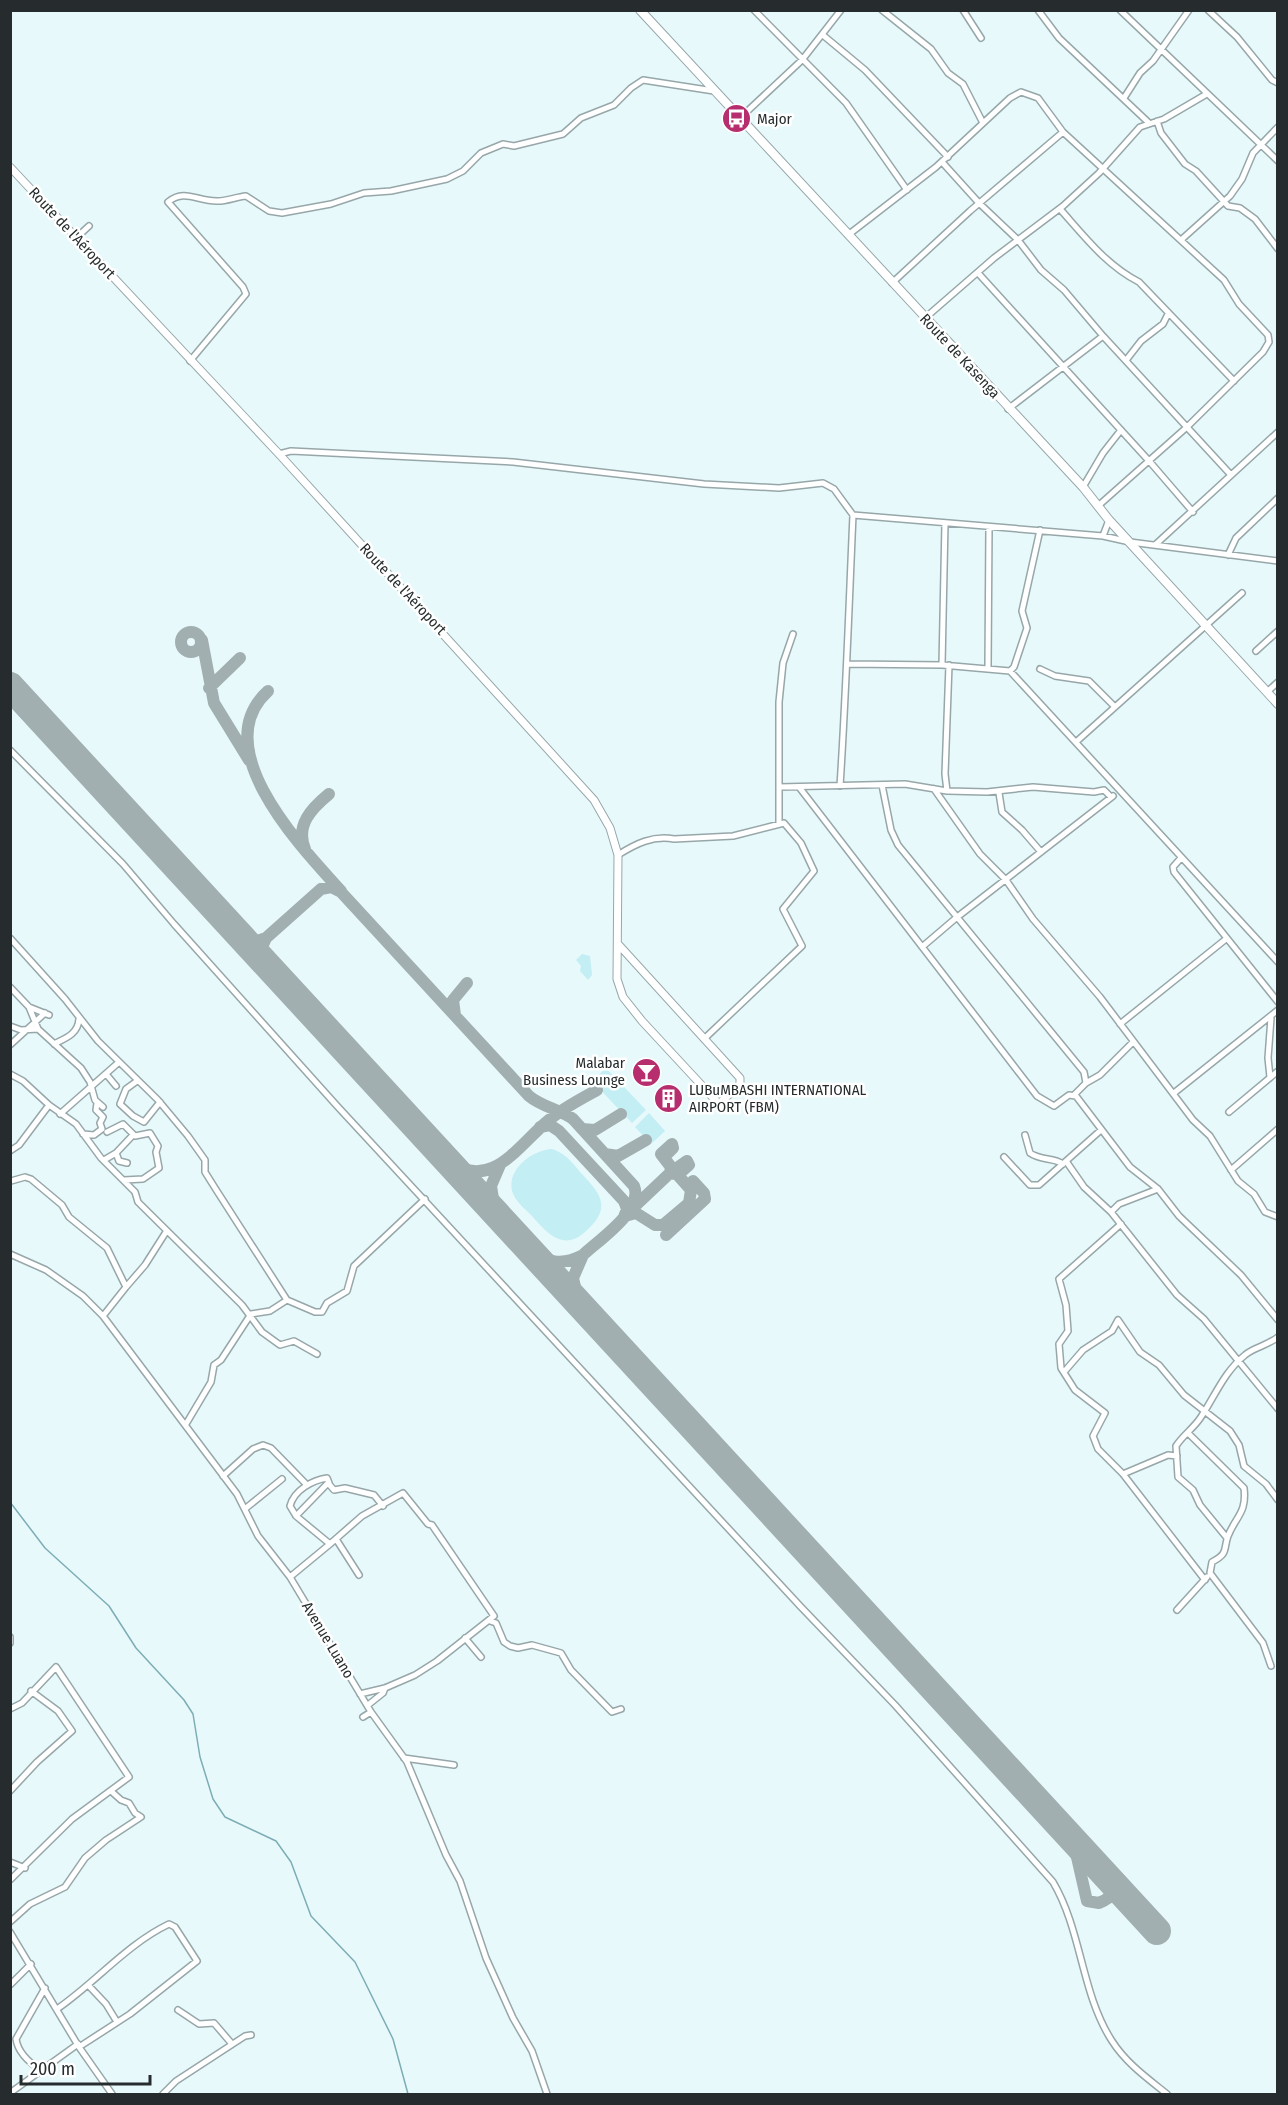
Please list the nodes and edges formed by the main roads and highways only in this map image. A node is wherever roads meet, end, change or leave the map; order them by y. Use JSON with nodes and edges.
{"nodes":[{"id":1,"x":640,"y":10,"type":"edge"},
{"id":2,"x":10,"y":167,"type":"edge"},
{"id":3,"x":1278,"y":704,"type":"edge"},
{"id":4,"x":618,"y":944,"type":"junction"}],
"edges":[{"from":1,"to":3,"type":"highway","name":"Route de Kasenga"},
{"from":2,"to":4,"type":"main road","name":"Route de l'Aéroport"},
{"from":4,"to":4,"type":"main road","name":"Route de l'Aéroport"}]}
